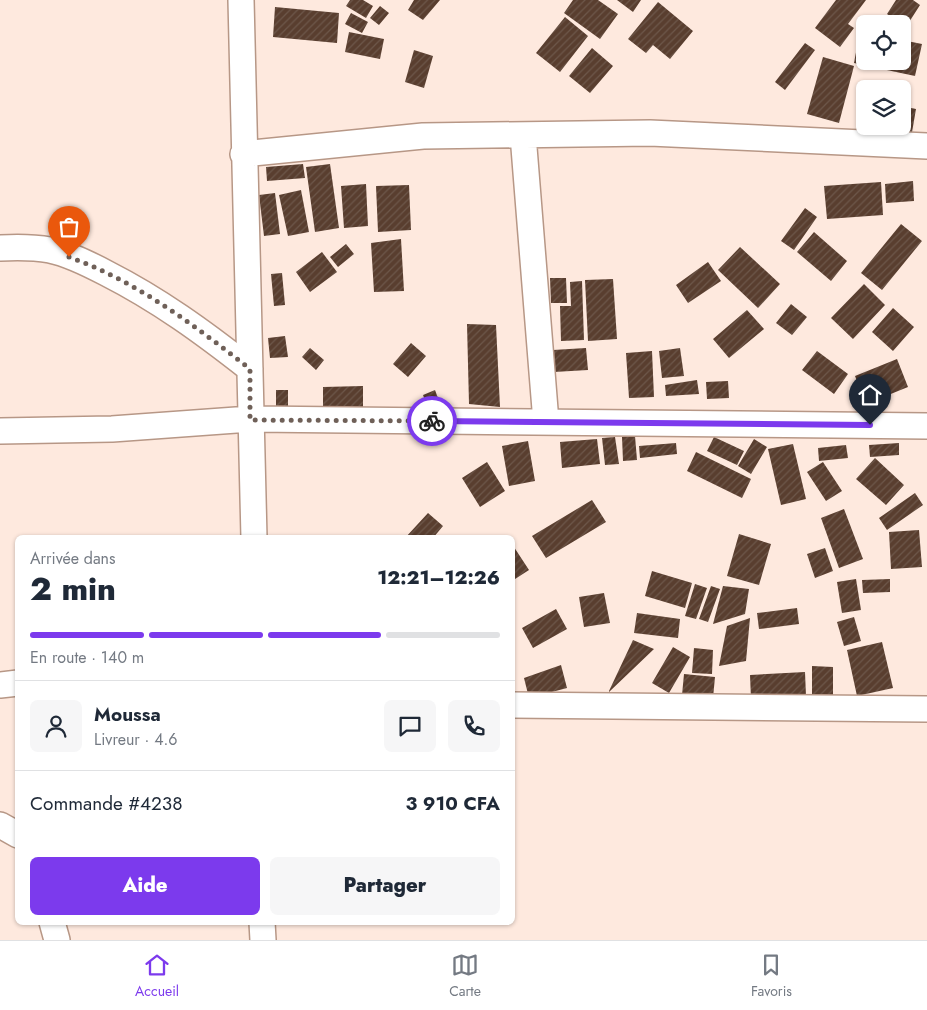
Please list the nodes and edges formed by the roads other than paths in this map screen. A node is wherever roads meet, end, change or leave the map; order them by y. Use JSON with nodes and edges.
{"nodes":[{"id":1,"x":241,"y":0,"type":"edge"},
{"id":2,"x":523,"y":135,"type":"junction"},
{"id":3,"x":927,"y":146,"type":"edge"},
{"id":4,"x":243,"y":154,"type":"junction"},
{"id":5,"x":0,"y":248,"type":"edge"},
{"id":6,"x":250,"y":369,"type":"junction"},
{"id":7,"x":250,"y":420,"type":"junction"},
{"id":8,"x":546,"y":422,"type":"junction"},
{"id":9,"x":927,"y":426,"type":"edge"},
{"id":10,"x":0,"y":430,"type":"edge"},
{"id":11,"x":254,"y":535,"type":"edge"},
{"id":12,"x":15,"y":683,"type":"edge"},
{"id":13,"x":0,"y":685,"type":"edge"},
{"id":14,"x":515,"y":705,"type":"edge"},
{"id":15,"x":927,"y":709,"type":"edge"},
{"id":16,"x":0,"y":825,"type":"edge"},
{"id":17,"x":15,"y":833,"type":"edge"},
{"id":18,"x":53,"y":925,"type":"edge"},
{"id":19,"x":262,"y":925,"type":"edge"},
{"id":20,"x":57,"y":940,"type":"edge"},
{"id":21,"x":263,"y":940,"type":"edge"}],
"edges":[{"from":1,"to":4,"type":"street"},
{"from":2,"to":3,"type":"street"},
{"from":2,"to":4,"type":"street"},
{"from":2,"to":8,"type":"street"},
{"from":4,"to":6,"type":"street"},
{"from":5,"to":6,"type":"street"},
{"from":6,"to":7,"type":"street"},
{"from":7,"to":8,"type":"street"},
{"from":7,"to":10,"type":"street"},
{"from":7,"to":11,"type":"street"},
{"from":8,"to":9,"type":"street"},
{"from":12,"to":13,"type":"street"},
{"from":14,"to":15,"type":"street"},
{"from":16,"to":17,"type":"street"},
{"from":18,"to":20,"type":"street"},
{"from":19,"to":21,"type":"street"}]}
